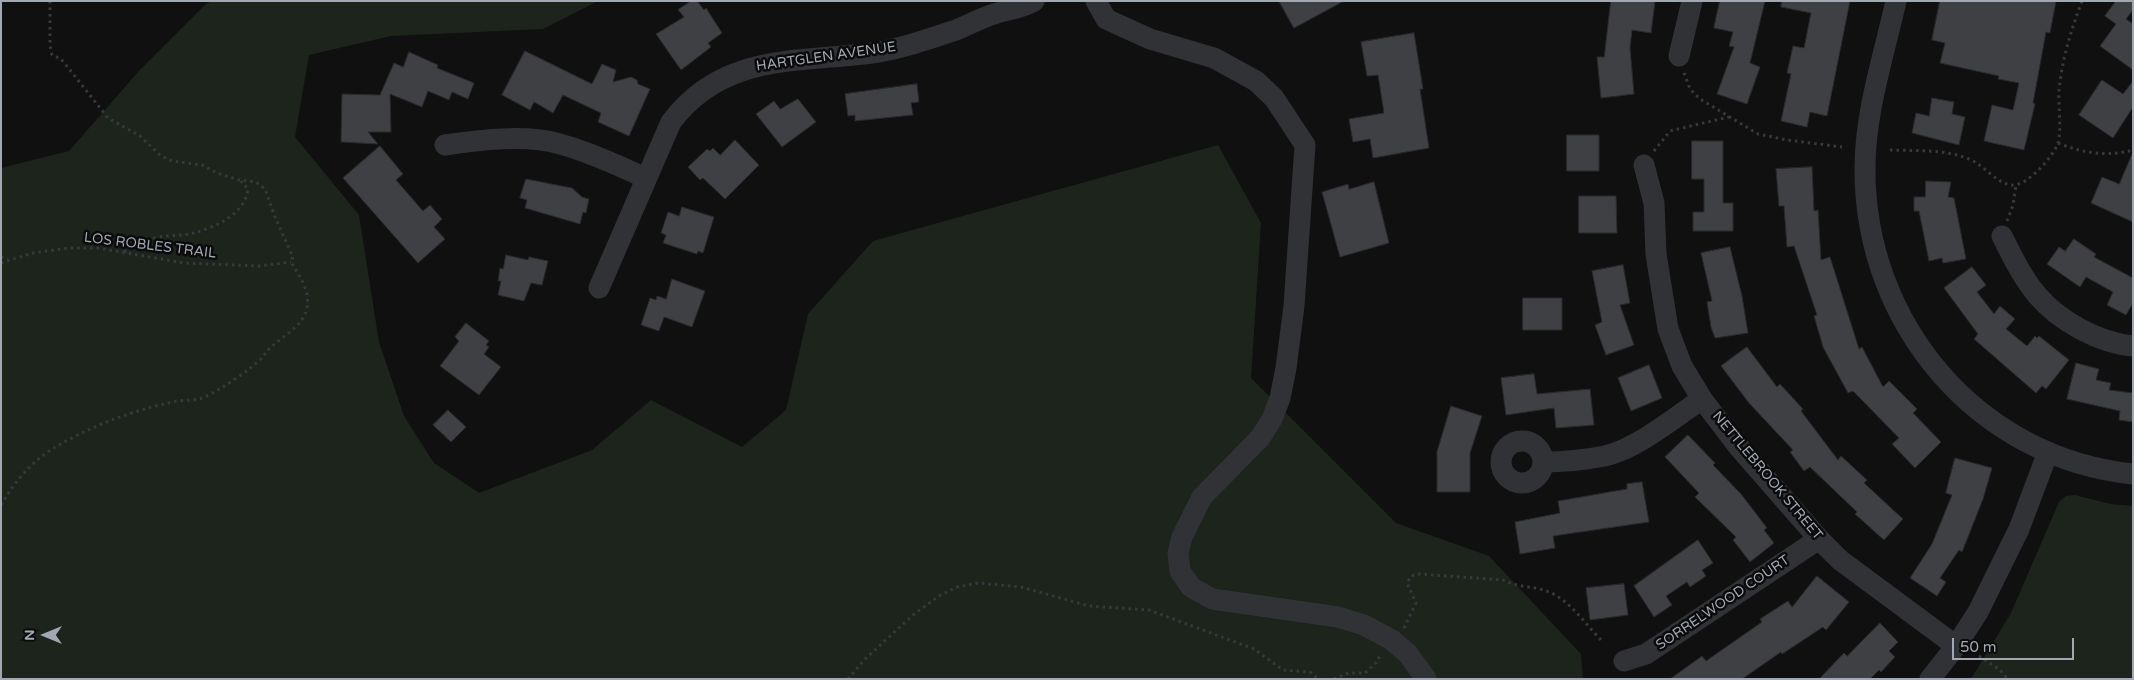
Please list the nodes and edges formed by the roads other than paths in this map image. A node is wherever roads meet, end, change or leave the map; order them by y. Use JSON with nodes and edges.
{"nodes":[{"id":1,"x":1034,"y":1,"type":"edge"},
{"id":2,"x":1096,"y":1,"type":"edge"},
{"id":3,"x":1112,"y":1,"type":"edge"},
{"id":4,"x":1692,"y":1,"type":"edge"},
{"id":5,"x":1896,"y":1,"type":"edge"},
{"id":6,"x":1001,"y":7,"type":"edge"},
{"id":7,"x":1122,"y":27,"type":"junction"},
{"id":8,"x":1679,"y":56,"type":"road end"},
{"id":9,"x":445,"y":145,"type":"dead end"},
{"id":10,"x":1644,"y":164,"type":"road end"},
{"id":11,"x":646,"y":178,"type":"junction"},
{"id":12,"x":2002,"y":236,"type":"road end"},
{"id":13,"x":599,"y":288,"type":"dead end"},
{"id":14,"x":2133,"y":346,"type":"edge"},
{"id":15,"x":1702,"y":399,"type":"junction"},
{"id":16,"x":2048,"y":452,"type":"junction"},
{"id":17,"x":1543,"y":462,"type":"dead end"},
{"id":18,"x":2133,"y":474,"type":"edge"},
{"id":19,"x":1819,"y":539,"type":"junction"},
{"id":20,"x":1956,"y":646,"type":"junction"},
{"id":21,"x":1624,"y":661,"type":"dead end"},
{"id":22,"x":1426,"y":679,"type":"edge"},
{"id":23,"x":1930,"y":679,"type":"edge"}],
"edges":[{"from":1,"to":6,"type":"street","name":"HARTGLEN AVENUE"},
{"from":2,"to":7,"type":"street"},
{"from":3,"to":7,"type":"street"},
{"from":4,"to":8,"type":"street"},
{"from":5,"to":16,"type":"street"},
{"from":6,"to":11,"type":"street","name":"HARTGLEN AVENUE"},
{"from":7,"to":22,"type":"street"},
{"from":9,"to":11,"type":"street"},
{"from":10,"to":15,"type":"street","name":"NETTLEBROOK STREET"},
{"from":11,"to":13,"type":"street","name":"HARTGLEN AVENUE"},
{"from":12,"to":14,"type":"street"},
{"from":15,"to":17,"type":"street"},
{"from":15,"to":19,"type":"street","name":"NETTLEBROOK STREET"},
{"from":16,"to":18,"type":"street"},
{"from":16,"to":20,"type":"street"},
{"from":19,"to":20,"type":"street","name":"NETTLEBROOK STREET"},
{"from":19,"to":21,"type":"street","name":"SORRELWOOD COURT"},
{"from":20,"to":23,"type":"street"}]}
